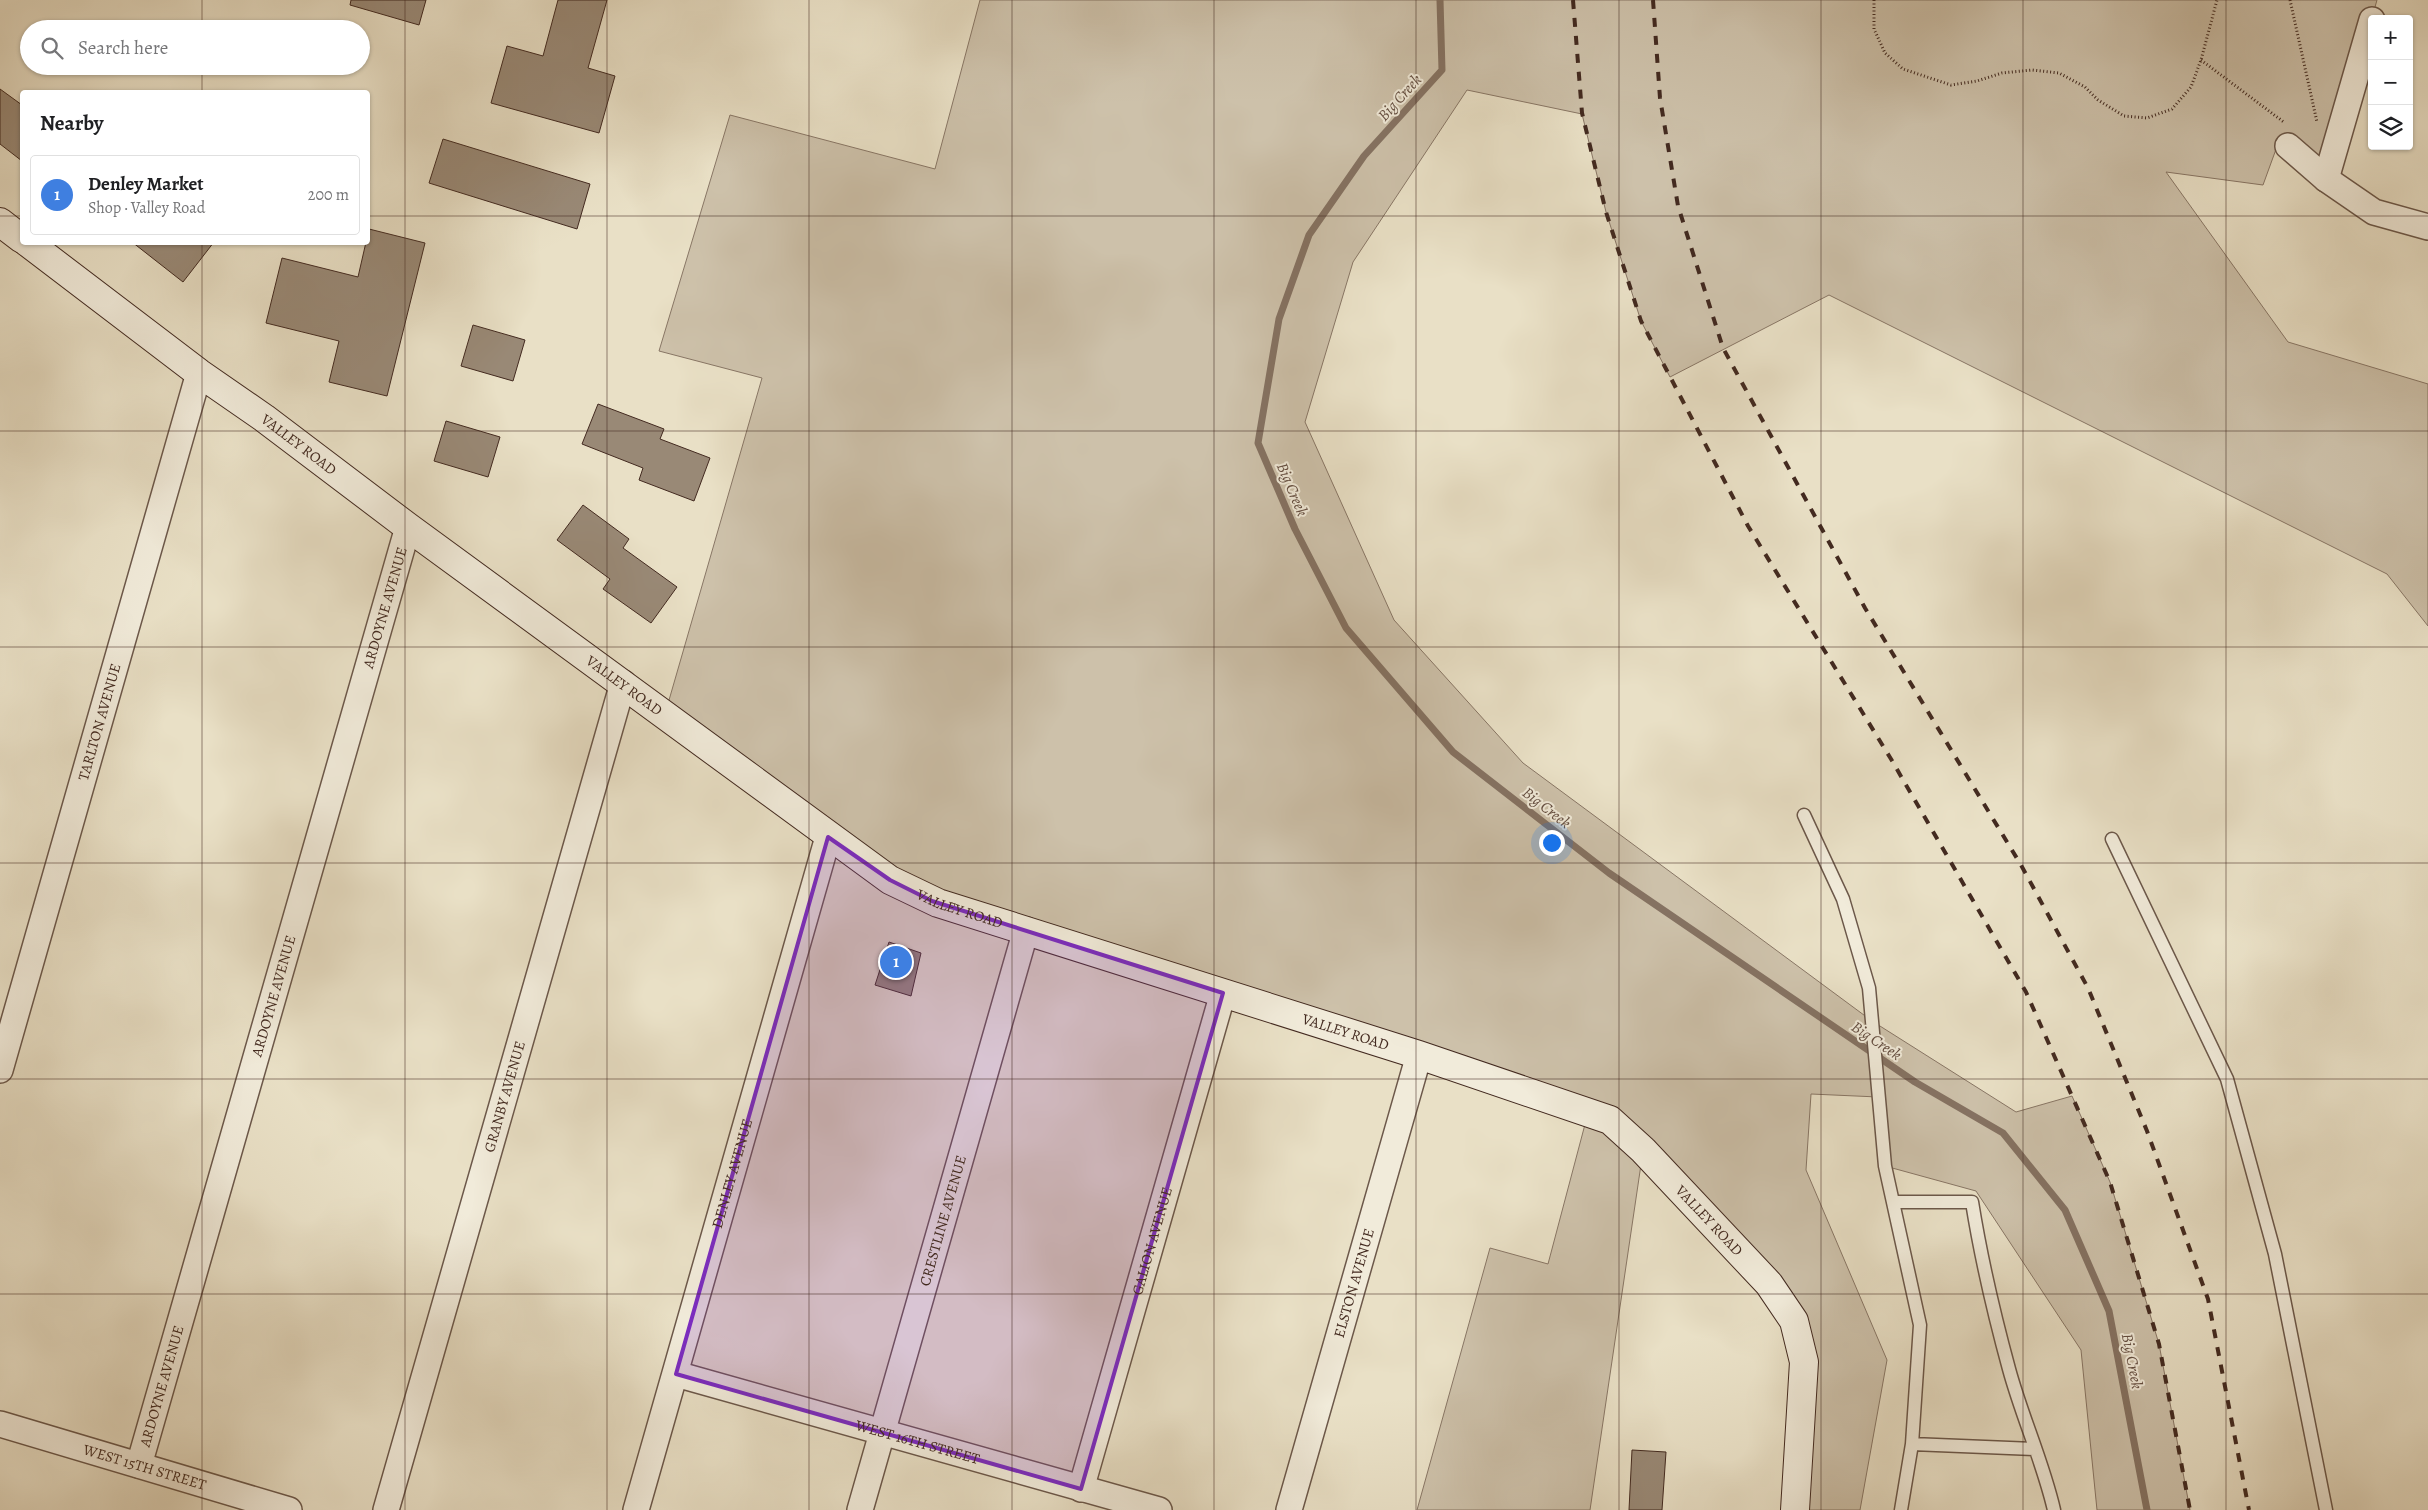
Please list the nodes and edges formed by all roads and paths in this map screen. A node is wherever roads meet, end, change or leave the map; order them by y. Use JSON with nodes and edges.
{"nodes":[{"id":1,"x":1874,"y":0,"type":"edge"},
{"id":2,"x":2216,"y":0,"type":"edge"},
{"id":3,"x":2290,"y":0,"type":"edge"},
{"id":4,"x":2378,"y":0,"type":"edge"},
{"id":5,"x":2373,"y":15,"type":"edge"},
{"id":6,"x":2368,"y":33,"type":"edge"},
{"id":7,"x":2201,"y":60,"type":"junction"},
{"id":8,"x":2319,"y":131,"type":"dead end"},
{"id":9,"x":2289,"y":136,"type":"joint"},
{"id":10,"x":2326,"y":179,"type":"junction"},
{"id":11,"x":0,"y":222,"type":"edge"},
{"id":12,"x":2428,"y":227,"type":"edge"},
{"id":13,"x":20,"y":237,"type":"edge"},
{"id":14,"x":31,"y":245,"type":"edge"},
{"id":15,"x":199,"y":373,"type":"junction"},
{"id":16,"x":408,"y":527,"type":"junction"},
{"id":17,"x":623,"y":683,"type":"junction"},
{"id":18,"x":1804,"y":815,"type":"dead end"},
{"id":19,"x":828,"y":836,"type":"junction"},
{"id":20,"x":2112,"y":839,"type":"dead end"},
{"id":21,"x":1026,"y":930,"type":"junction"},
{"id":22,"x":1223,"y":993,"type":"junction"},
{"id":23,"x":1419,"y":1055,"type":"junction"},
{"id":24,"x":0,"y":1070,"type":"edge"},
{"id":25,"x":1893,"y":1202,"type":"junction"},
{"id":26,"x":676,"y":1374,"type":"junction"},
{"id":27,"x":0,"y":1424,"type":"edge"},
{"id":28,"x":882,"y":1432,"type":"junction"},
{"id":29,"x":1912,"y":1444,"type":"junction"},
{"id":30,"x":2034,"y":1449,"type":"junction"},
{"id":31,"x":139,"y":1465,"type":"junction"},
{"id":32,"x":1081,"y":1489,"type":"junction"},
{"id":33,"x":289,"y":1510,"type":"edge"},
{"id":34,"x":386,"y":1510,"type":"edge"},
{"id":35,"x":636,"y":1510,"type":"edge"},
{"id":36,"x":860,"y":1510,"type":"edge"},
{"id":37,"x":1159,"y":1510,"type":"edge"},
{"id":38,"x":1289,"y":1510,"type":"edge"},
{"id":39,"x":1795,"y":1510,"type":"edge"},
{"id":40,"x":1901,"y":1510,"type":"edge"},
{"id":41,"x":2054,"y":1510,"type":"edge"},
{"id":42,"x":2326,"y":1510,"type":"edge"}],
"edges":[{"from":1,"to":7,"type":"path"},
{"from":2,"to":7,"type":"path"},
{"from":3,"to":8,"type":"path"},
{"from":4,"to":5,"type":"street"},
{"from":6,"to":10,"type":"street"},
{"from":7,"to":9,"type":"path"},
{"from":9,"to":10,"type":"street"},
{"from":10,"to":12,"type":"street"},
{"from":11,"to":13,"type":"street"},
{"from":14,"to":15,"type":"street","name":"VALLEY ROAD"},
{"from":15,"to":16,"type":"street","name":"VALLEY ROAD"},
{"from":15,"to":24,"type":"street","name":"TARLTON AVENUE"},
{"from":16,"to":17,"type":"street","name":"VALLEY ROAD"},
{"from":16,"to":31,"type":"street","name":"ARDOYNE AVENUE"},
{"from":17,"to":19,"type":"street","name":"VALLEY ROAD"},
{"from":17,"to":34,"type":"street","name":"GRANBY AVENUE"},
{"from":18,"to":25,"type":"lane"},
{"from":19,"to":21,"type":"street","name":"VALLEY ROAD"},
{"from":19,"to":26,"type":"street","name":"DENLEY AVENUE"},
{"from":20,"to":42,"type":"lane"},
{"from":21,"to":22,"type":"street","name":"VALLEY ROAD"},
{"from":21,"to":28,"type":"street","name":"CRESTLINE AVENUE"},
{"from":22,"to":23,"type":"street","name":"VALLEY ROAD"},
{"from":22,"to":32,"type":"street","name":"GALION AVENUE"},
{"from":23,"to":38,"type":"street","name":"ELSTON AVENUE"},
{"from":23,"to":39,"type":"street","name":"VALLEY ROAD"},
{"from":25,"to":29,"type":"lane"},
{"from":25,"to":30,"type":"lane"},
{"from":26,"to":28,"type":"street","name":"WEST 16TH STREET"},
{"from":26,"to":35,"type":"street","name":"DENLEY AVENUE"},
{"from":27,"to":31,"type":"street","name":"WEST 15TH STREET"},
{"from":28,"to":32,"type":"street","name":"WEST 16TH STREET"},
{"from":28,"to":36,"type":"street","name":"CRESTLINE AVENUE"},
{"from":29,"to":30,"type":"lane"},
{"from":29,"to":40,"type":"lane"},
{"from":30,"to":41,"type":"lane"},
{"from":31,"to":33,"type":"street","name":"WEST 15TH STREET"},
{"from":32,"to":37,"type":"street","name":"WEST 16TH STREET"}]}
